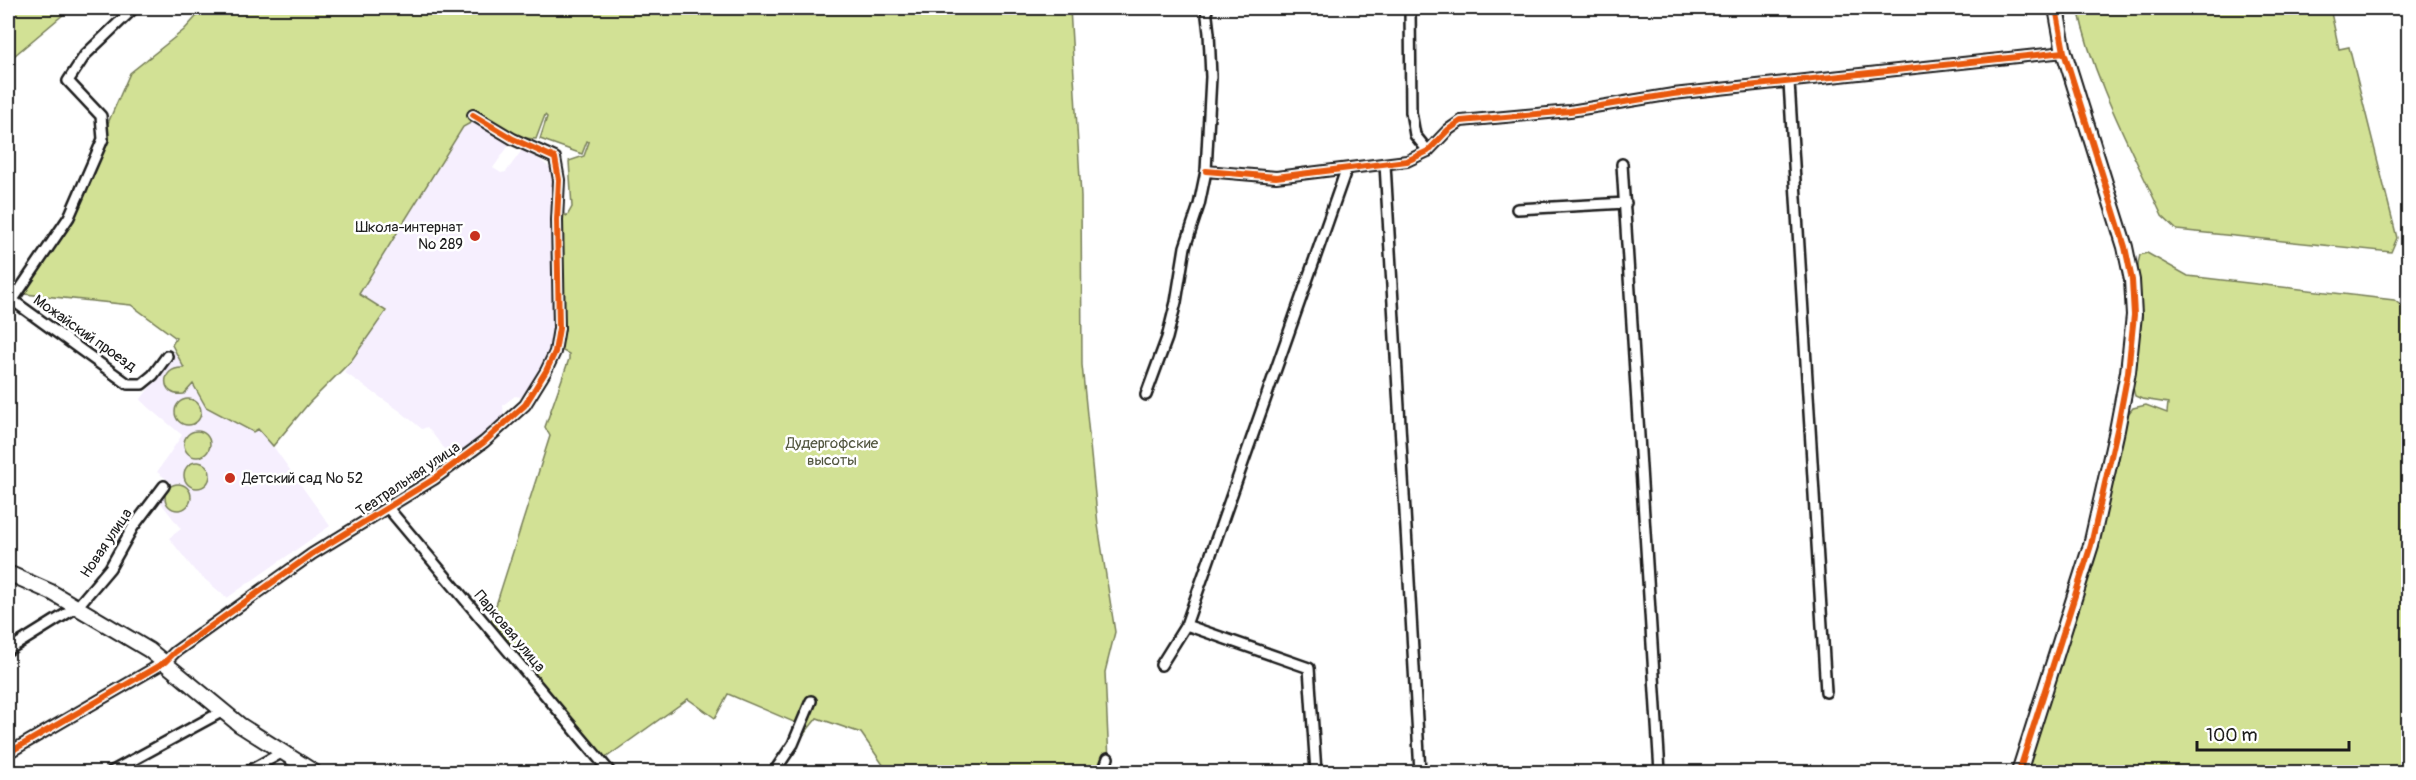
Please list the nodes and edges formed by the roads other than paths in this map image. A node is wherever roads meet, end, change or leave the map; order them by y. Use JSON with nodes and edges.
{"nodes":[{"id":1,"x":134,"y":8,"type":"edge"},
{"id":2,"x":1206,"y":8,"type":"edge"},
{"id":3,"x":1410,"y":8,"type":"edge"},
{"id":4,"x":2056,"y":8,"type":"edge"},
{"id":5,"x":2064,"y":52,"type":"junction"},
{"id":6,"x":1789,"y":82,"type":"junction"},
{"id":7,"x":473,"y":115,"type":"dead end"},
{"id":8,"x":1428,"y":151,"type":"junction"},
{"id":9,"x":1385,"y":164,"type":"junction"},
{"id":10,"x":1622,"y":164,"type":"dead end"},
{"id":11,"x":1346,"y":170,"type":"junction"},
{"id":12,"x":1206,"y":171,"type":"junction"},
{"id":13,"x":1626,"y":203,"type":"junction"},
{"id":14,"x":1517,"y":209,"type":"dead end"},
{"id":15,"x":9,"y":301,"type":"edge"},
{"id":16,"x":167,"y":356,"type":"dead end"},
{"id":17,"x":1146,"y":394,"type":"dead end"},
{"id":18,"x":164,"y":486,"type":"dead end"},
{"id":19,"x":388,"y":508,"type":"junction"},
{"id":20,"x":8,"y":573,"type":"edge"},
{"id":21,"x":78,"y":607,"type":"junction"},
{"id":22,"x":1185,"y":625,"type":"junction"},
{"id":23,"x":8,"y":650,"type":"edge"},
{"id":24,"x":165,"y":662,"type":"junction"},
{"id":25,"x":1161,"y":665,"type":"dead end"},
{"id":26,"x":1826,"y":692,"type":"dead end"},
{"id":27,"x":811,"y":701,"type":"dead end"},
{"id":28,"x":223,"y":711,"type":"junction"},
{"id":29,"x":283,"y":752,"type":"junction"},
{"id":30,"x":8,"y":753,"type":"edge"},
{"id":31,"x":1108,"y":758,"type":"dead end"},
{"id":32,"x":111,"y":772,"type":"edge"},
{"id":33,"x":247,"y":772,"type":"edge"},
{"id":34,"x":314,"y":772,"type":"edge"},
{"id":35,"x":610,"y":772,"type":"edge"},
{"id":36,"x":774,"y":772,"type":"edge"},
{"id":37,"x":1104,"y":772,"type":"edge"},
{"id":38,"x":1316,"y":772,"type":"edge"},
{"id":39,"x":1420,"y":772,"type":"edge"},
{"id":40,"x":1660,"y":772,"type":"edge"},
{"id":41,"x":2019,"y":772,"type":"edge"}],
"edges":[{"from":1,"to":15,"type":"street"},
{"from":2,"to":12,"type":"street"},
{"from":3,"to":8,"type":"street"},
{"from":4,"to":5,"type":"street"},
{"from":5,"to":6,"type":"street"},
{"from":5,"to":41,"type":"street"},
{"from":6,"to":8,"type":"street"},
{"from":6,"to":26,"type":"street"},
{"from":7,"to":19,"type":"street","name":"Театральная улица"},
{"from":8,"to":9,"type":"street"},
{"from":9,"to":11,"type":"street"},
{"from":9,"to":39,"type":"street"},
{"from":10,"to":13,"type":"street"},
{"from":11,"to":12,"type":"street"},
{"from":11,"to":22,"type":"street"},
{"from":12,"to":17,"type":"street"},
{"from":13,"to":14,"type":"street"},
{"from":13,"to":40,"type":"street"},
{"from":15,"to":16,"type":"street","name":"Можайский проезд"},
{"from":18,"to":21,"type":"street","name":"Новая улица"},
{"from":19,"to":24,"type":"street","name":"Театральная улица"},
{"from":19,"to":35,"type":"street","name":"Парковая улица"},
{"from":20,"to":21,"type":"street"},
{"from":21,"to":23,"type":"street","name":"Новая улица"},
{"from":21,"to":24,"type":"street"},
{"from":22,"to":25,"type":"street"},
{"from":22,"to":38,"type":"street"},
{"from":24,"to":28,"type":"street"},
{"from":24,"to":30,"type":"street","name":"Театральная улица"},
{"from":27,"to":36,"type":"street"},
{"from":28,"to":29,"type":"street"},
{"from":28,"to":32,"type":"street"},
{"from":29,"to":33,"type":"street"},
{"from":29,"to":34,"type":"street"},
{"from":31,"to":37,"type":"street"}]}
